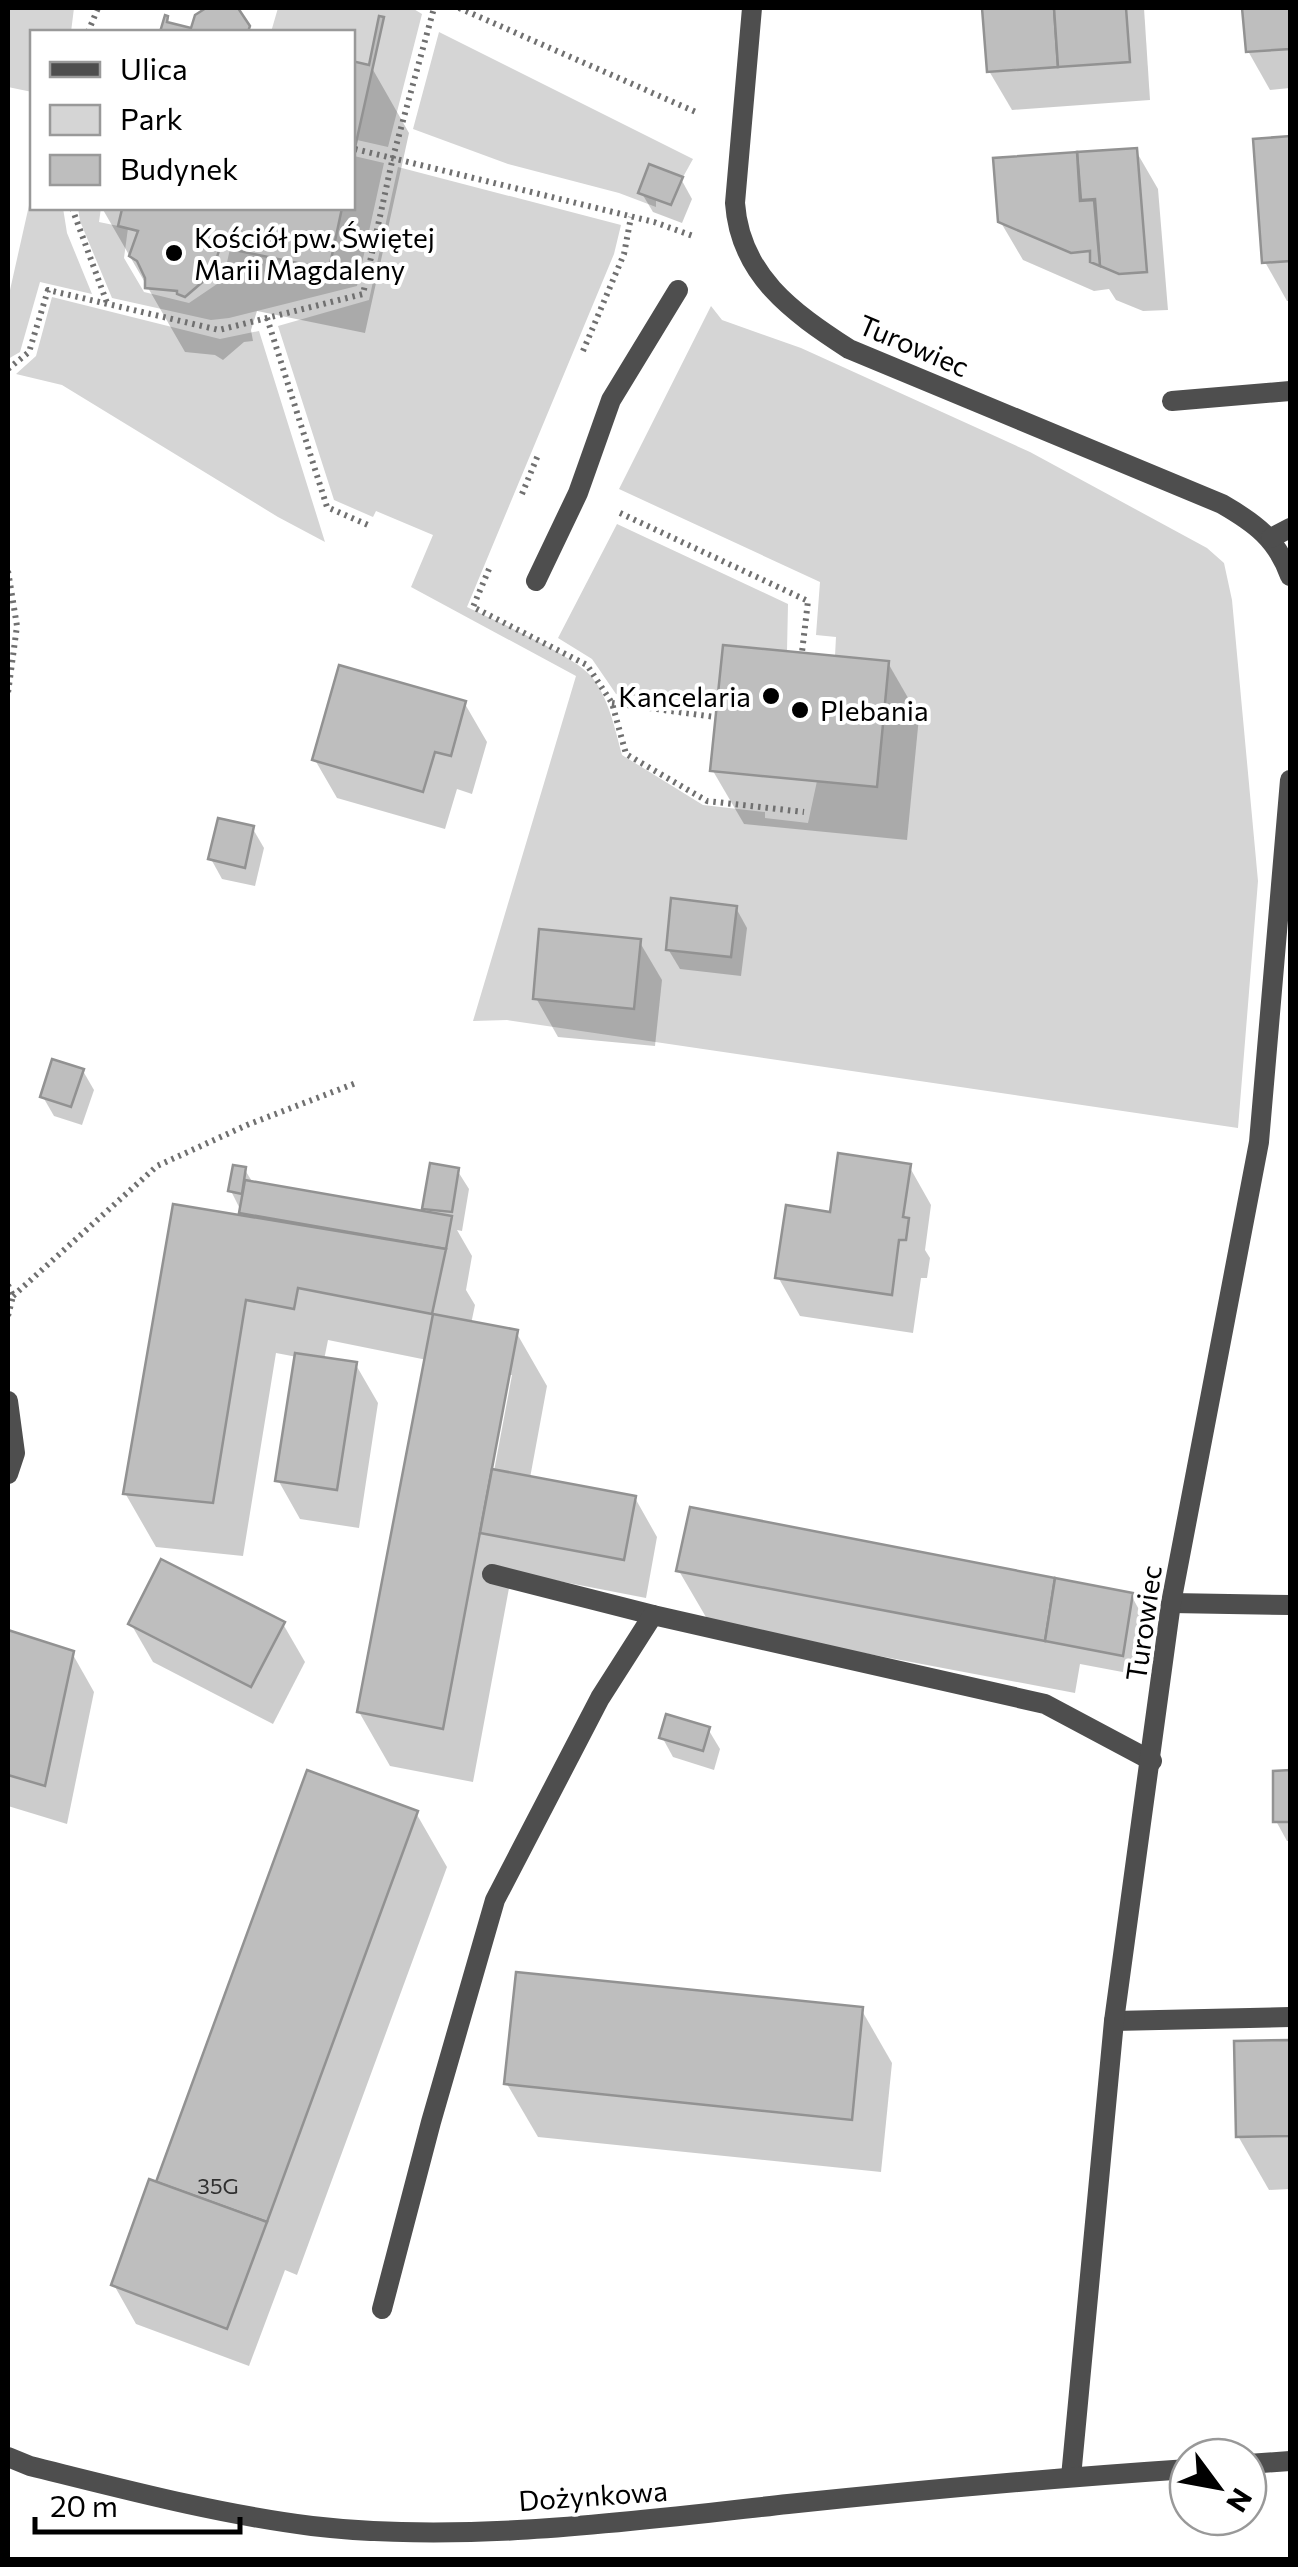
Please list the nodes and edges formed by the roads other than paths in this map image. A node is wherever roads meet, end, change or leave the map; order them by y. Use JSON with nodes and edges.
{"nodes":[{"id":1,"x":752,"y":8,"type":"edge"},
{"id":2,"x":678,"y":290,"type":"dead end"},
{"id":3,"x":1290,"y":390,"type":"edge"},
{"id":4,"x":1172,"y":401,"type":"dead end"},
{"id":5,"x":1290,"y":528,"type":"edge"},
{"id":6,"x":1271,"y":538,"type":"junction"},
{"id":7,"x":1290,"y":576,"type":"edge"},
{"id":8,"x":536,"y":581,"type":"dead end"},
{"id":9,"x":1290,"y":780,"type":"edge"},
{"id":10,"x":8,"y":1401,"type":"edge"},
{"id":11,"x":8,"y":1474,"type":"edge"},
{"id":12,"x":492,"y":1574,"type":"dead end"},
{"id":13,"x":1172,"y":1603,"type":"junction"},
{"id":14,"x":1290,"y":1604,"type":"edge"},
{"id":15,"x":653,"y":1615,"type":"junction"},
{"id":16,"x":1152,"y":1762,"type":"junction"},
{"id":17,"x":1290,"y":2018,"type":"edge"},
{"id":18,"x":1114,"y":2021,"type":"junction"},
{"id":19,"x":382,"y":2309,"type":"dead end"},
{"id":20,"x":8,"y":2457,"type":"edge"},
{"id":21,"x":1168,"y":2470,"type":"edge"},
{"id":22,"x":1071,"y":2477,"type":"junction"}],
"edges":[{"from":1,"to":6,"type":"street","name":"Turowiec"},
{"from":2,"to":8,"type":"street"},
{"from":3,"to":4,"type":"street"},
{"from":5,"to":6,"type":"street"},
{"from":6,"to":7,"type":"street","name":"Turowiec"},
{"from":9,"to":13,"type":"street","name":"Turowiec"},
{"from":10,"to":11,"type":"street"},
{"from":12,"to":15,"type":"street"},
{"from":13,"to":14,"type":"street"},
{"from":13,"to":16,"type":"street","name":"Turowiec"},
{"from":15,"to":16,"type":"street"},
{"from":15,"to":19,"type":"street"},
{"from":16,"to":18,"type":"street","name":"Turowiec"},
{"from":17,"to":18,"type":"street"},
{"from":18,"to":22,"type":"street","name":"Turowiec"},
{"from":20,"to":22,"type":"street","name":"Dożynkowa"},
{"from":21,"to":22,"type":"street","name":"Dożynkowa"}]}
